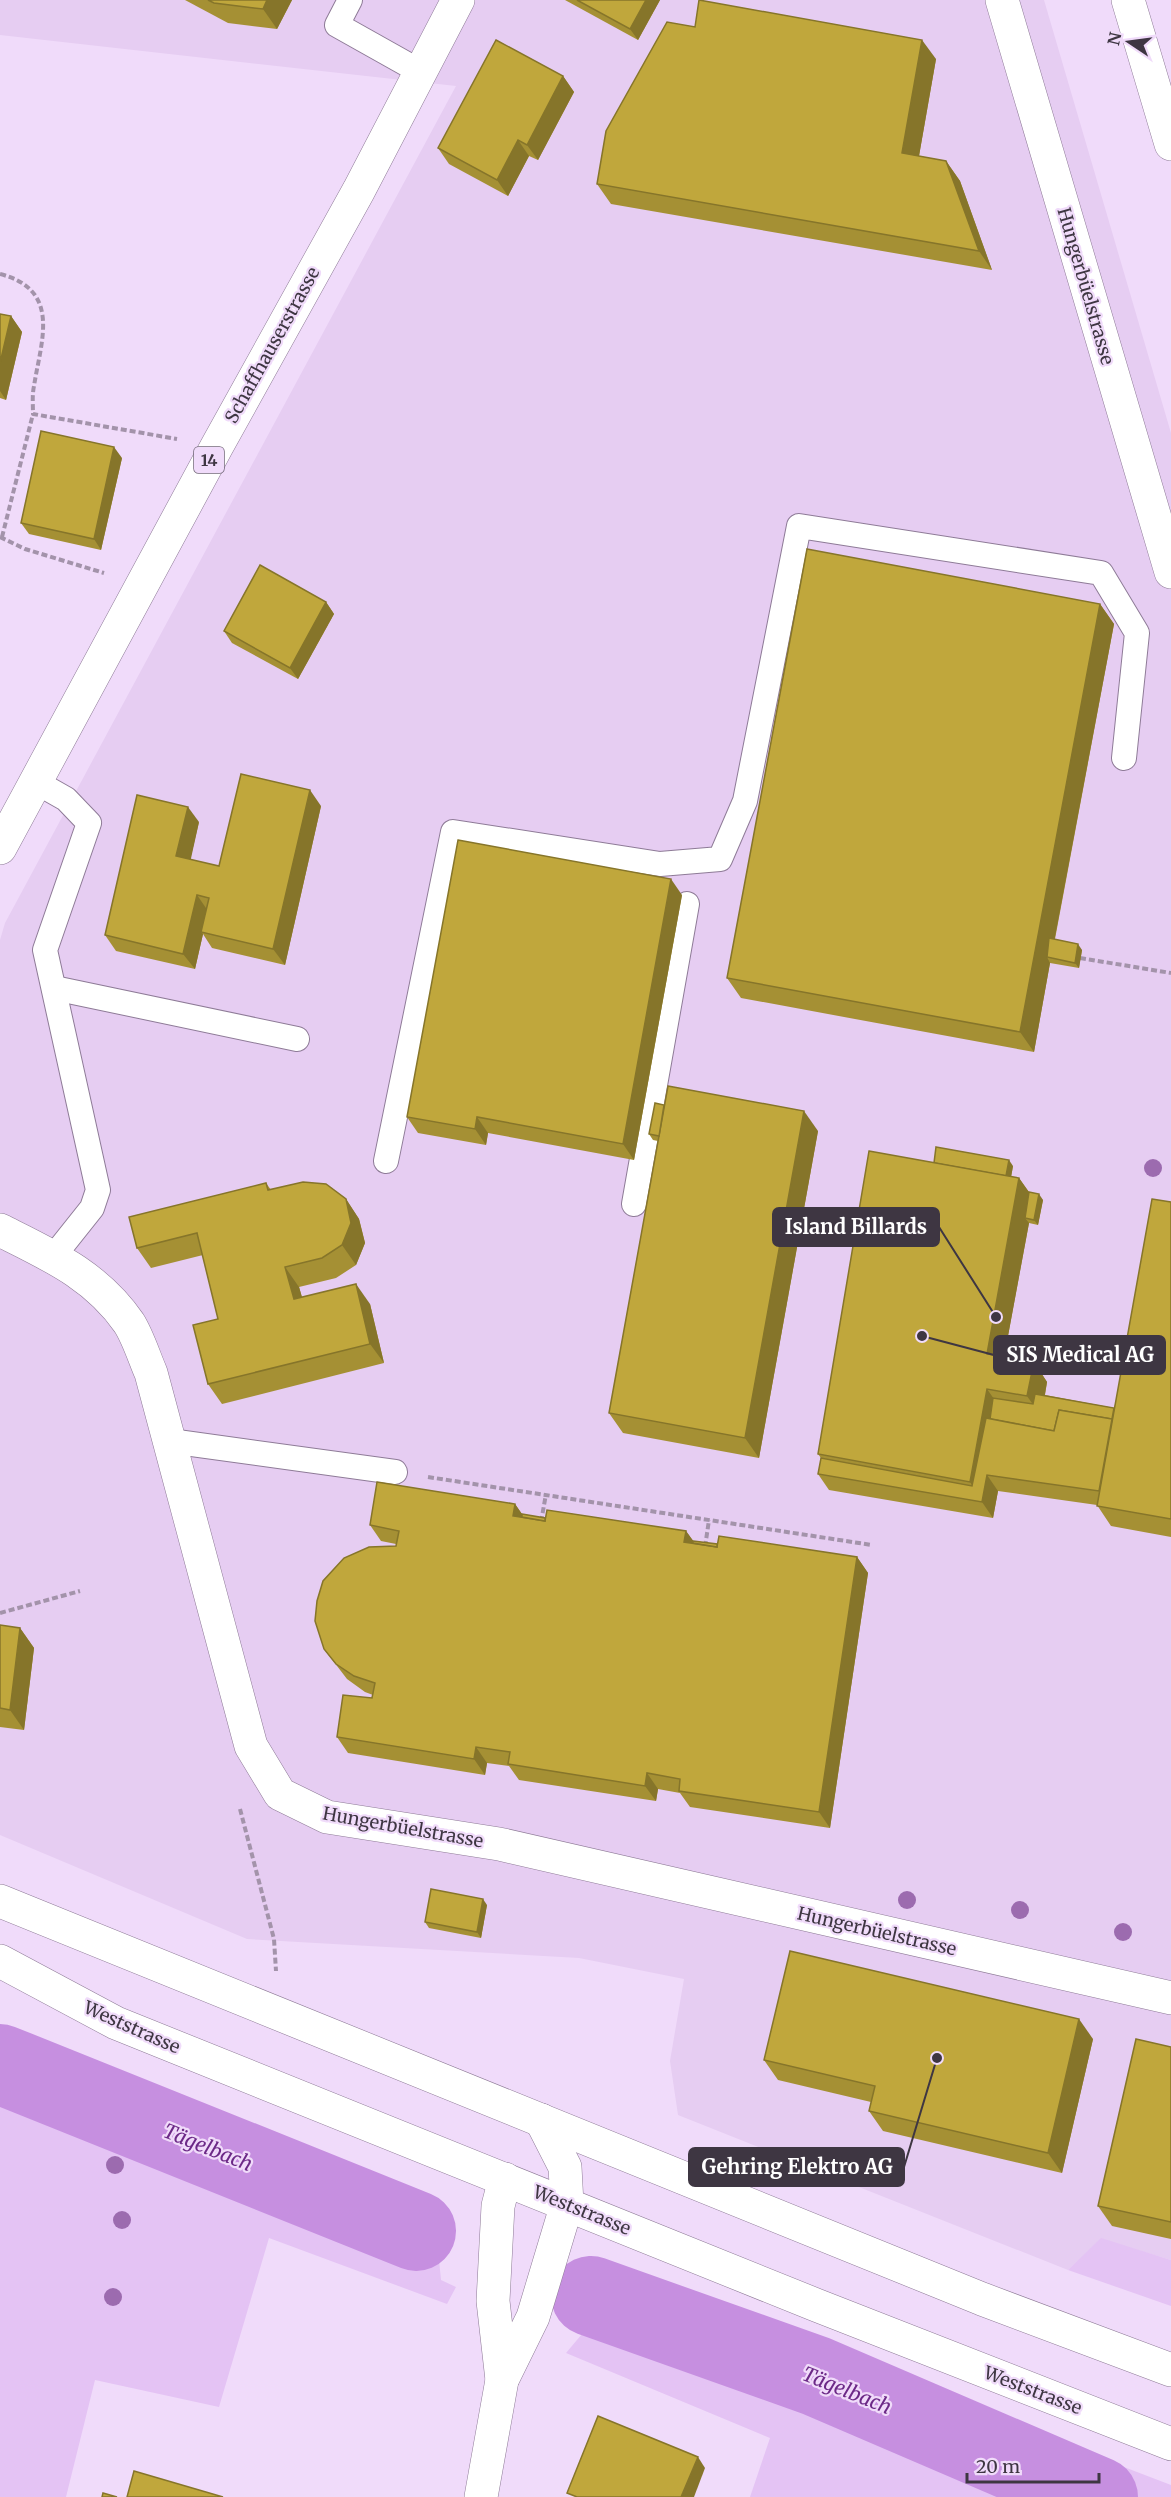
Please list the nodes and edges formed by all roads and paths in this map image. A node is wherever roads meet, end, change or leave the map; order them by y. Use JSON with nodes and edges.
{"nodes":[{"id":1,"x":350,"y":0,"type":"edge"},
{"id":2,"x":458,"y":0,"type":"edge"},
{"id":3,"x":1002,"y":0,"type":"edge"},
{"id":4,"x":1128,"y":0,"type":"edge"},
{"id":5,"x":419,"y":71,"type":"junction"},
{"id":6,"x":1171,"y":144,"type":"edge"},
{"id":7,"x":0,"y":274,"type":"edge"},
{"id":8,"x":33,"y":414,"type":"junction"},
{"id":9,"x":217,"y":446,"type":"junction"},
{"id":10,"x":1,"y":537,"type":"edge"},
{"id":11,"x":1171,"y":572,"type":"edge"},
{"id":12,"x":142,"y":584,"type":"junction"},
{"id":13,"x":1124,"y":758,"type":"dead end"},
{"id":14,"x":36,"y":782,"type":"junction"},
{"id":15,"x":0,"y":849,"type":"edge"},
{"id":16,"x":687,"y":904,"type":"dead end"},
{"id":17,"x":1080,"y":958,"type":"edge"},
{"id":18,"x":1171,"y":973,"type":"edge"},
{"id":19,"x":54,"y":988,"type":"junction"},
{"id":20,"x":297,"y":1039,"type":"dead end"},
{"id":21,"x":386,"y":1161,"type":"dead end"},
{"id":22,"x":634,"y":1204,"type":"dead end"},
{"id":23,"x":0,"y":1230,"type":"edge"},
{"id":24,"x":54,"y":1257,"type":"junction"},
{"id":25,"x":170,"y":1441,"type":"junction"},
{"id":26,"x":394,"y":1472,"type":"joint"},
{"id":27,"x":546,"y":1494,"type":"junction"},
{"id":28,"x":709,"y":1520,"type":"junction"},
{"id":29,"x":541,"y":1523,"type":"edge"},
{"id":30,"x":872,"y":1545,"type":"dead end"},
{"id":31,"x":704,"y":1548,"type":"edge"},
{"id":32,"x":81,"y":1591,"type":"dead end"},
{"id":33,"x":0,"y":1613,"type":"edge"},
{"id":34,"x":239,"y":1805,"type":"dead end"},
{"id":35,"x":0,"y":1900,"type":"edge"},
{"id":36,"x":0,"y":1961,"type":"edge"},
{"id":37,"x":276,"y":1972,"type":"dead end"},
{"id":38,"x":1171,"y":1998,"type":"edge"},
{"id":39,"x":541,"y":2120,"type":"junction"},
{"id":40,"x":502,"y":2193,"type":"junction"},
{"id":41,"x":564,"y":2216,"type":"junction"},
{"id":42,"x":1171,"y":2370,"type":"edge"},
{"id":43,"x":502,"y":2380,"type":"junction"},
{"id":44,"x":1171,"y":2444,"type":"edge"},
{"id":45,"x":482,"y":2497,"type":"edge"}],
"edges":[{"from":1,"to":5,"type":"lane"},
{"from":2,"to":5,"type":"main road","name":"Schaffhauserstrasse","number":"14"},
{"from":3,"to":11,"type":"main road","name":"Hungerbüelstrasse"},
{"from":4,"to":6,"type":"main road"},
{"from":5,"to":9,"type":"main road","name":"Schaffhauserstrasse","number":"14"},
{"from":7,"to":8,"type":"path"},
{"from":8,"to":9,"type":"path"},
{"from":8,"to":10,"type":"path"},
{"from":9,"to":12,"type":"main road","name":"Schaffhauserstrasse","number":"14"},
{"from":10,"to":12,"type":"path"},
{"from":12,"to":14,"type":"main road","name":"Schaffhauserstrasse","number":"14"},
{"from":13,"to":21,"type":"lane"},
{"from":14,"to":15,"type":"main road","name":"Schaffhauserstrasse","number":"14"},
{"from":14,"to":19,"type":"lane"},
{"from":16,"to":22,"type":"lane"},
{"from":17,"to":18,"type":"path"},
{"from":19,"to":20,"type":"lane"},
{"from":19,"to":24,"type":"lane"},
{"from":23,"to":24,"type":"main road","name":"Hungerbüelstrasse"},
{"from":24,"to":25,"type":"main road","name":"Hungerbüelstrasse"},
{"from":25,"to":26,"type":"lane"},
{"from":25,"to":38,"type":"main road","name":"Hungerbüelstrasse"},
{"from":26,"to":27,"type":"path"},
{"from":27,"to":28,"type":"path"},
{"from":27,"to":29,"type":"path"},
{"from":28,"to":30,"type":"path"},
{"from":28,"to":31,"type":"path"},
{"from":32,"to":33,"type":"path"},
{"from":34,"to":37,"type":"path"},
{"from":35,"to":39,"type":"main road"},
{"from":36,"to":40,"type":"main road","name":"Weststrasse"},
{"from":39,"to":41,"type":"main road"},
{"from":39,"to":42,"type":"main road"},
{"from":40,"to":41,"type":"main road","name":"Weststrasse"},
{"from":40,"to":43,"type":"main road"},
{"from":41,"to":43,"type":"main road"},
{"from":41,"to":44,"type":"main road","name":"Weststrasse"},
{"from":43,"to":45,"type":"main road"}]}
